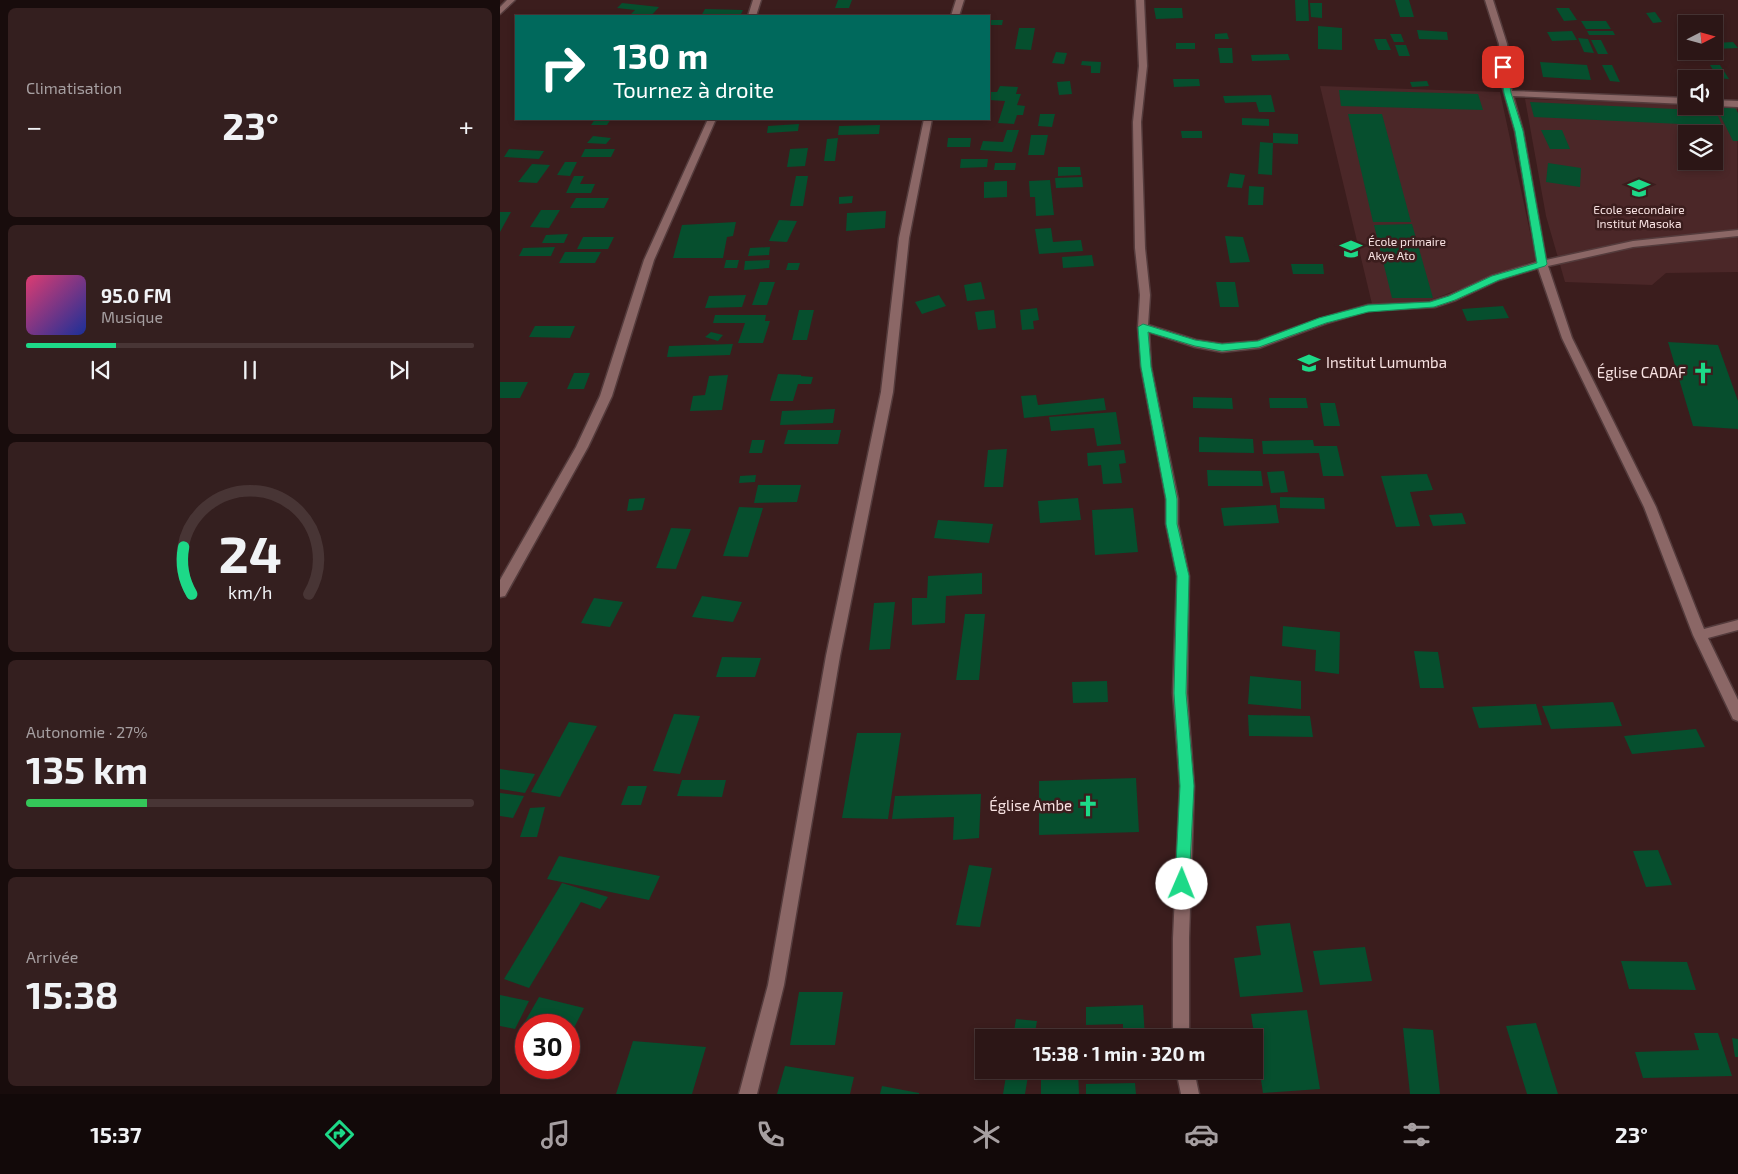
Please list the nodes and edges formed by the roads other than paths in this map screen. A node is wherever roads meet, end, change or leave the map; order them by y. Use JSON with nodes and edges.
{"nodes":[{"id":1,"x":511,"y":0,"type":"edge"},
{"id":2,"x":758,"y":0,"type":"edge"},
{"id":3,"x":960,"y":0,"type":"edge"},
{"id":4,"x":1140,"y":0,"type":"edge"},
{"id":5,"x":1489,"y":0,"type":"edge"},
{"id":6,"x":500,"y":12,"type":"edge"},
{"id":7,"x":752,"y":15,"type":"edge"},
{"id":8,"x":955,"y":15,"type":"edge"},
{"id":9,"x":1508,"y":93,"type":"junction"},
{"id":10,"x":1678,"y":102,"type":"edge"},
{"id":11,"x":1723,"y":103,"type":"edge"},
{"id":12,"x":1738,"y":104,"type":"edge"},
{"id":13,"x":712,"y":120,"type":"edge"},
{"id":14,"x":928,"y":120,"type":"edge"},
{"id":15,"x":1724,"y":234,"type":"junction"},
{"id":16,"x":1738,"y":234,"type":"edge"},
{"id":17,"x":1738,"y":244,"type":"edge"},
{"id":18,"x":1542,"y":264,"type":"junction"},
{"id":19,"x":1143,"y":327,"type":"junction"},
{"id":20,"x":500,"y":592,"type":"edge"},
{"id":21,"x":1738,"y":625,"type":"edge"},
{"id":22,"x":1700,"y":635,"type":"junction"},
{"id":23,"x":1738,"y":715,"type":"edge"},
{"id":24,"x":1181,"y":1029,"type":"edge"},
{"id":25,"x":1187,"y":1079,"type":"edge"},
{"id":26,"x":748,"y":1094,"type":"edge"},
{"id":27,"x":1190,"y":1094,"type":"edge"}],
"edges":[{"from":1,"to":6,"type":"street"},
{"from":2,"to":7,"type":"street"},
{"from":3,"to":8,"type":"street"},
{"from":4,"to":19,"type":"street"},
{"from":5,"to":9,"type":"street"},
{"from":9,"to":10,"type":"street"},
{"from":9,"to":18,"type":"street"},
{"from":11,"to":12,"type":"street"},
{"from":13,"to":20,"type":"street"},
{"from":14,"to":26,"type":"street"},
{"from":15,"to":16,"type":"street"},
{"from":15,"to":17,"type":"street"},
{"from":15,"to":18,"type":"street"},
{"from":18,"to":19,"type":"street"},
{"from":18,"to":22,"type":"street"},
{"from":19,"to":24,"type":"street"},
{"from":21,"to":22,"type":"street"},
{"from":22,"to":23,"type":"street"},
{"from":25,"to":27,"type":"street"}]}
